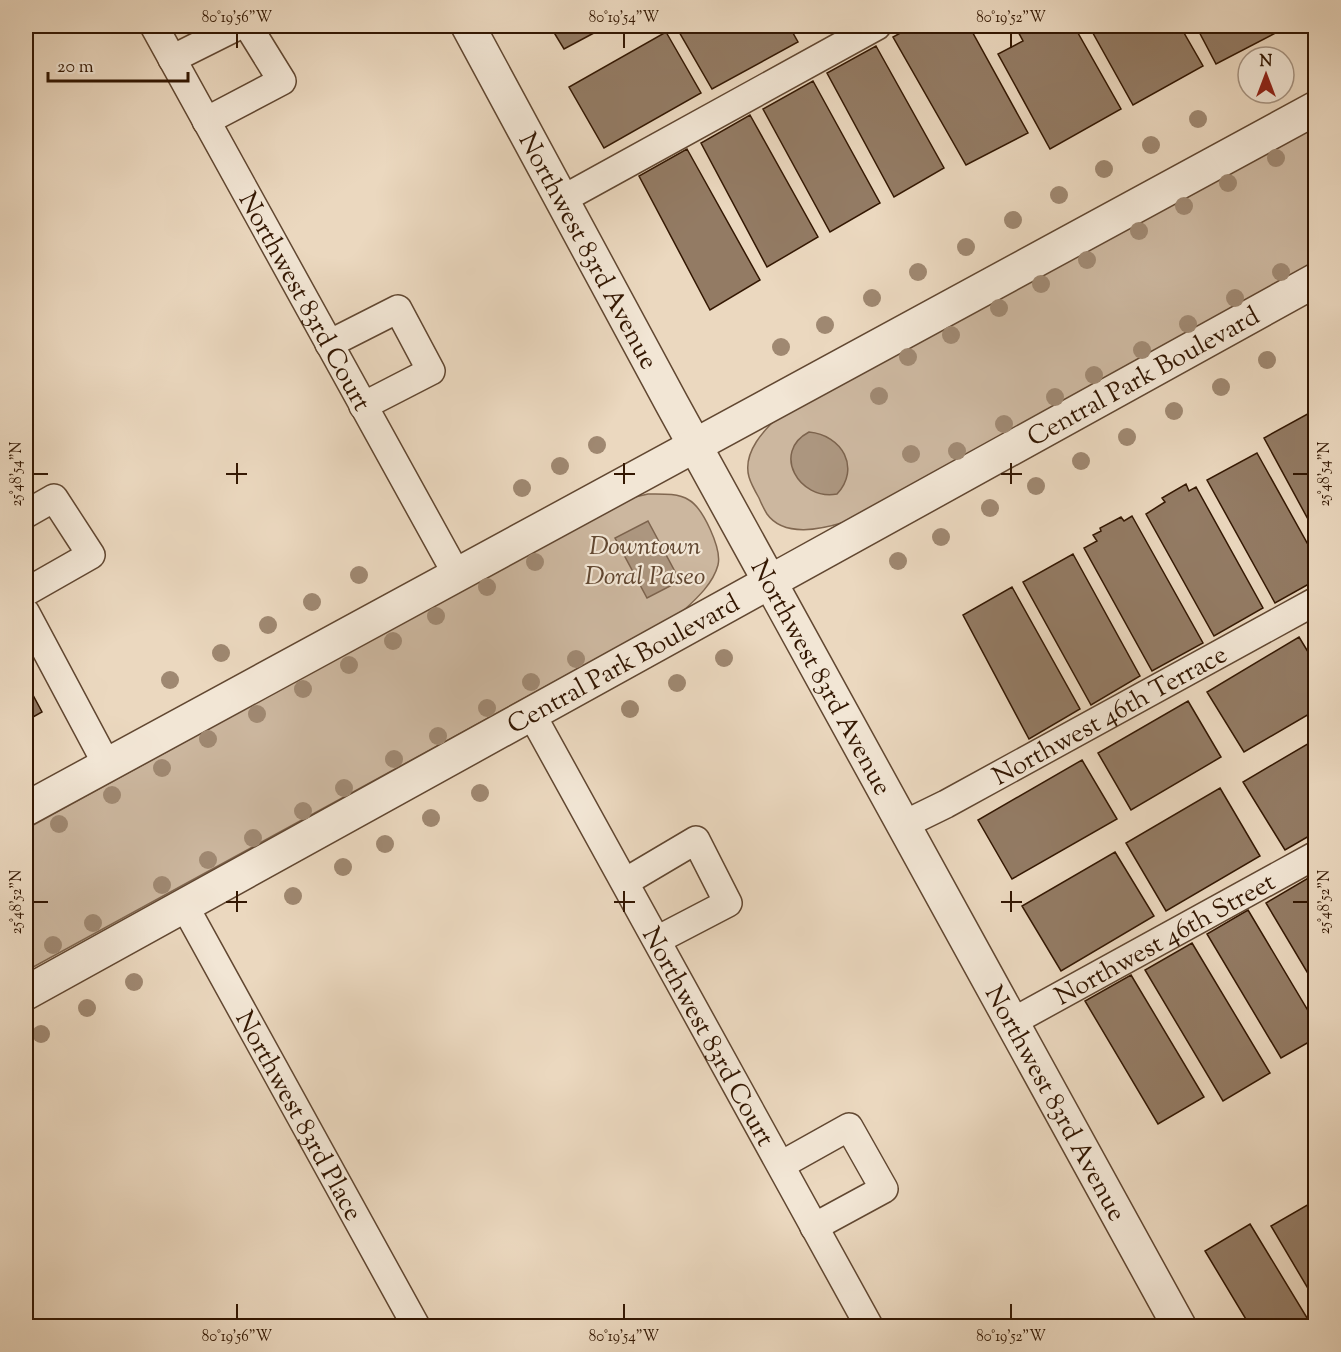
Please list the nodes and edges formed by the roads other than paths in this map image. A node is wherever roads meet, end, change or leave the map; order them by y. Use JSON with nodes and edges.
{"nodes":[{"id":1,"x":154,"y":26,"type":"edge"},
{"id":2,"x":238,"y":26,"type":"edge"},
{"id":3,"x":248,"y":26,"type":"edge"},
{"id":4,"x":468,"y":26,"type":"edge"},
{"id":5,"x":877,"y":26,"type":"edge"},
{"id":6,"x":172,"y":59,"type":"junction"},
{"id":7,"x":1316,"y":108,"type":"edge"},
{"id":8,"x":206,"y":121,"type":"junction"},
{"id":9,"x":562,"y":199,"type":"junction"},
{"id":10,"x":1316,"y":280,"type":"edge"},
{"id":11,"x":329,"y":344,"type":"junction"},
{"id":12,"x":363,"y":406,"type":"junction"},
{"id":13,"x":696,"y":444,"type":"junction"},
{"id":14,"x":26,"y":513,"type":"edge"},
{"id":15,"x":457,"y":575,"type":"junction"},
{"id":16,"x":770,"y":582,"type":"junction"},
{"id":17,"x":26,"y":592,"type":"edge"},
{"id":18,"x":1316,"y":601,"type":"edge"},
{"id":19,"x":26,"y":613,"type":"edge"},
{"id":20,"x":531,"y":713,"type":"junction"},
{"id":21,"x":107,"y":765,"type":"junction"},
{"id":22,"x":26,"y":809,"type":"edge"},
{"id":23,"x":903,"y":825,"type":"junction"},
{"id":24,"x":1316,"y":855,"type":"edge"},
{"id":25,"x":625,"y":882,"type":"junction"},
{"id":26,"x":184,"y":905,"type":"junction"},
{"id":27,"x":657,"y":940,"type":"junction"},
{"id":28,"x":26,"y":993,"type":"edge"},
{"id":29,"x":1012,"y":1022,"type":"junction"},
{"id":30,"x":781,"y":1165,"type":"junction"},
{"id":31,"x":814,"y":1227,"type":"junction"},
{"id":32,"x":416,"y":1326,"type":"edge"},
{"id":33,"x":869,"y":1326,"type":"edge"},
{"id":34,"x":1179,"y":1326,"type":"edge"}],
"edges":[{"from":1,"to":6,"type":"lane","name":"Northwest 83rd Court"},
{"from":2,"to":6,"type":"lane"},
{"from":3,"to":8,"type":"lane"},
{"from":4,"to":9,"type":"street","name":"Northwest 83rd Avenue"},
{"from":5,"to":9,"type":"lane"},
{"from":6,"to":8,"type":"lane","name":"Northwest 83rd Court"},
{"from":7,"to":13,"type":"street"},
{"from":8,"to":11,"type":"lane","name":"Northwest 83rd Court"},
{"from":9,"to":13,"type":"street","name":"Northwest 83rd Avenue"},
{"from":10,"to":16,"type":"street","name":"Central Park Boulevard"},
{"from":11,"to":12,"type":"lane","name":"Northwest 83rd Court"},
{"from":11,"to":12,"type":"lane"},
{"from":12,"to":15,"type":"lane","name":"Northwest 83rd Court"},
{"from":13,"to":15,"type":"street"},
{"from":13,"to":16,"type":"street","name":"Northwest 83rd Avenue"},
{"from":14,"to":17,"type":"lane"},
{"from":15,"to":21,"type":"street"},
{"from":16,"to":20,"type":"street","name":"Central Park Boulevard"},
{"from":16,"to":23,"type":"street","name":"Northwest 83rd Avenue"},
{"from":18,"to":23,"type":"lane","name":"Northwest 46th Terrace"},
{"from":19,"to":21,"type":"lane"},
{"from":20,"to":25,"type":"lane","name":"Northwest 83rd Court"},
{"from":20,"to":26,"type":"street","name":"Central Park Boulevard"},
{"from":21,"to":22,"type":"street"},
{"from":23,"to":29,"type":"street","name":"Northwest 83rd Avenue"},
{"from":24,"to":29,"type":"lane","name":"Northwest 46th Street"},
{"from":25,"to":27,"type":"lane","name":"Northwest 83rd Court"},
{"from":25,"to":27,"type":"lane"},
{"from":26,"to":28,"type":"street","name":"Central Park Boulevard"},
{"from":26,"to":32,"type":"lane","name":"Northwest 83rd Place"},
{"from":27,"to":30,"type":"lane","name":"Northwest 83rd Court"},
{"from":29,"to":34,"type":"street","name":"Northwest 83rd Avenue"},
{"from":30,"to":31,"type":"lane","name":"Northwest 83rd Court"},
{"from":30,"to":31,"type":"lane"},
{"from":31,"to":33,"type":"lane","name":"Northwest 83rd Court"}]}
